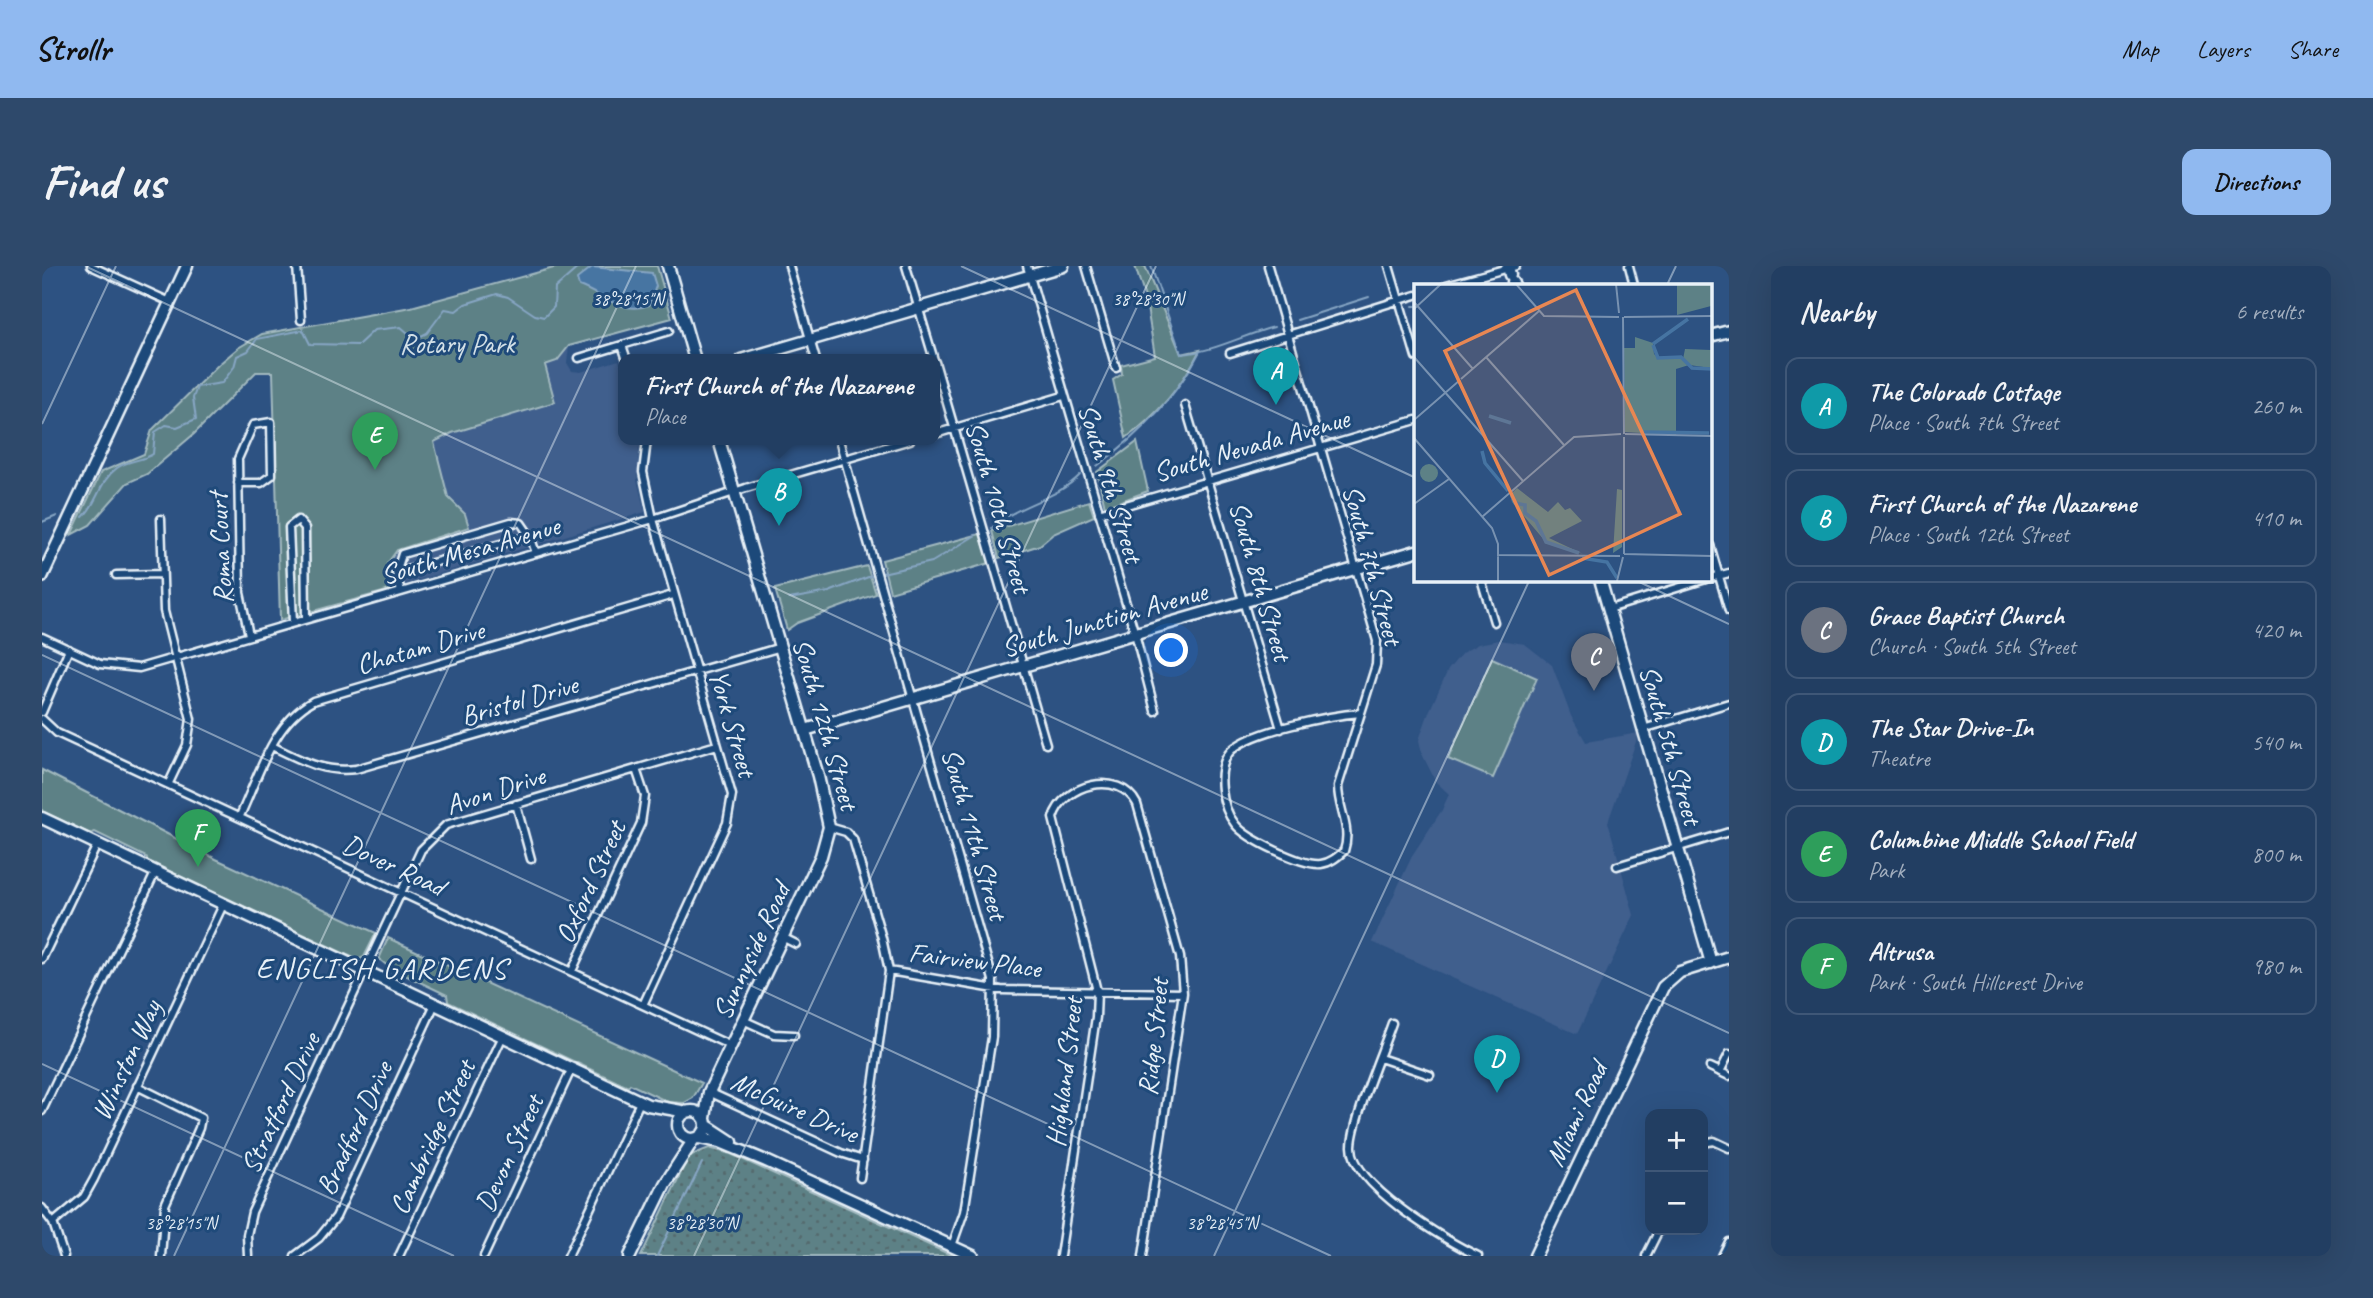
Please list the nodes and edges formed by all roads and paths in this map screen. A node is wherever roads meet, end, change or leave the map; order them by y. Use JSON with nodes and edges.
{"nodes":[{"id":1,"x":91,"y":266,"type":"edge"},
{"id":2,"x":187,"y":266,"type":"edge"},
{"id":3,"x":298,"y":266,"type":"edge"},
{"id":4,"x":668,"y":266,"type":"edge"},
{"id":5,"x":789,"y":266,"type":"edge"},
{"id":6,"x":906,"y":266,"type":"edge"},
{"id":7,"x":1063,"y":266,"type":"edge"},
{"id":8,"x":1086,"y":266,"type":"edge"},
{"id":9,"x":1268,"y":266,"type":"edge"},
{"id":10,"x":1389,"y":266,"type":"edge"},
{"id":11,"x":1629,"y":266,"type":"edge"},
{"id":12,"x":1028,"y":271,"type":"edge"},
{"id":13,"x":1511,"y":274,"type":"edge"},
{"id":14,"x":1452,"y":284,"type":"edge"},
{"id":15,"x":1634,"y":284,"type":"edge"},
{"id":16,"x":1414,"y":296,"type":"edge"},
{"id":17,"x":1399,"y":300,"type":"junction"},
{"id":18,"x":170,"y":302,"type":"junction"},
{"id":19,"x":919,"y":308,"type":"junction"},
{"id":20,"x":301,"y":320,"type":"dead end"},
{"id":21,"x":669,"y":331,"type":"dead end"},
{"id":22,"x":1729,"y":331,"type":"edge"},
{"id":23,"x":1712,"y":335,"type":"edge"},
{"id":24,"x":1287,"y":336,"type":"junction"},
{"id":25,"x":810,"y":340,"type":"junction"},
{"id":26,"x":622,"y":345,"type":"junction"},
{"id":27,"x":1414,"y":351,"type":"edge"},
{"id":28,"x":1230,"y":353,"type":"dead end"},
{"id":29,"x":625,"y":354,"type":"edge"},
{"id":30,"x":693,"y":354,"type":"edge"},
{"id":31,"x":762,"y":354,"type":"edge"},
{"id":32,"x":814,"y":354,"type":"edge"},
{"id":33,"x":932,"y":354,"type":"edge"},
{"id":34,"x":579,"y":358,"type":"dead end"},
{"id":35,"x":1116,"y":368,"type":"dead end"},
{"id":36,"x":940,"y":380,"type":"edge"},
{"id":37,"x":1063,"y":396,"type":"junction"},
{"id":38,"x":1185,"y":405,"type":"dead end"},
{"id":39,"x":1414,"y":422,"type":"edge"},
{"id":40,"x":955,"y":429,"type":"junction"},
{"id":41,"x":940,"y":433,"type":"edge"},
{"id":42,"x":646,"y":445,"type":"edge"},
{"id":43,"x":721,"y":445,"type":"edge"},
{"id":44,"x":840,"y":445,"type":"edge"},
{"id":45,"x":893,"y":445,"type":"edge"},
{"id":46,"x":1320,"y":449,"type":"junction"},
{"id":47,"x":844,"y":459,"type":"junction"},
{"id":48,"x":1210,"y":481,"type":"junction"},
{"id":49,"x":238,"y":483,"type":"junction"},
{"id":50,"x":735,"y":492,"type":"junction"},
{"id":51,"x":1099,"y":513,"type":"junction"},
{"id":52,"x":161,"y":519,"type":"dead end"},
{"id":53,"x":653,"y":519,"type":"junction"},
{"id":54,"x":530,"y":536,"type":"junction"},
{"id":55,"x":1414,"y":552,"type":"edge"},
{"id":56,"x":1712,"y":552,"type":"edge"},
{"id":57,"x":536,"y":553,"type":"junction"},
{"id":58,"x":1355,"y":569,"type":"junction"},
{"id":59,"x":396,"y":573,"type":"junction"},
{"id":60,"x":1729,"y":573,"type":"edge"},
{"id":61,"x":116,"y":575,"type":"dead end"},
{"id":62,"x":162,"y":575,"type":"junction"},
{"id":63,"x":1719,"y":576,"type":"junction"},
{"id":64,"x":42,"y":577,"type":"edge"},
{"id":65,"x":1712,"y":578,"type":"edge"},
{"id":66,"x":1482,"y":581,"type":"edge"},
{"id":67,"x":1601,"y":581,"type":"edge"},
{"id":68,"x":1701,"y":581,"type":"edge"},
{"id":69,"x":401,"y":592,"type":"junction"},
{"id":70,"x":673,"y":595,"type":"junction"},
{"id":71,"x":1245,"y":601,"type":"junction"},
{"id":72,"x":1609,"y":609,"type":"junction"},
{"id":73,"x":1729,"y":611,"type":"edge"},
{"id":74,"x":306,"y":619,"type":"junction"},
{"id":75,"x":1494,"y":622,"type":"dead end"},
{"id":76,"x":293,"y":623,"type":"junction"},
{"id":77,"x":1135,"y":634,"type":"junction"},
{"id":78,"x":249,"y":635,"type":"junction"},
{"id":79,"x":42,"y":637,"type":"edge"},
{"id":80,"x":780,"y":648,"type":"junction"},
{"id":81,"x":69,"y":649,"type":"junction"},
{"id":82,"x":175,"y":658,"type":"junction"},
{"id":83,"x":1024,"y":666,"type":"junction"},
{"id":84,"x":696,"y":671,"type":"junction"},
{"id":85,"x":914,"y":698,"type":"junction"},
{"id":86,"x":1729,"y":703,"type":"edge"},
{"id":87,"x":1155,"y":711,"type":"dead end"},
{"id":88,"x":42,"y":712,"type":"edge"},
{"id":89,"x":1361,"y":713,"type":"junction"},
{"id":90,"x":42,"y":719,"type":"edge"},
{"id":91,"x":1281,"y":729,"type":"junction"},
{"id":92,"x":1643,"y":729,"type":"junction"},
{"id":93,"x":805,"y":730,"type":"junction"},
{"id":94,"x":1046,"y":744,"type":"dead end"},
{"id":95,"x":717,"y":745,"type":"junction"},
{"id":96,"x":272,"y":746,"type":"junction"},
{"id":97,"x":636,"y":769,"type":"junction"},
{"id":98,"x":169,"y":783,"type":"junction"},
{"id":99,"x":1084,"y":788,"type":"joint"},
{"id":100,"x":516,"y":804,"type":"junction"},
{"id":101,"x":240,"y":816,"type":"junction"},
{"id":102,"x":42,"y":818,"type":"edge"},
{"id":103,"x":829,"y":827,"type":"junction"},
{"id":104,"x":1729,"y":832,"type":"edge"},
{"id":105,"x":97,"y":845,"type":"junction"},
{"id":106,"x":1678,"y":849,"type":"junction"},
{"id":107,"x":531,"y":859,"type":"dead end"},
{"id":108,"x":1618,"y":866,"type":"dead end"},
{"id":109,"x":155,"y":873,"type":"junction"},
{"id":110,"x":402,"y":892,"type":"junction"},
{"id":111,"x":223,"y":905,"type":"junction"},
{"id":112,"x":782,"y":937,"type":"junction"},
{"id":113,"x":796,"y":944,"type":"dead end"},
{"id":114,"x":1729,"y":957,"type":"edge"},
{"id":115,"x":42,"y":959,"type":"edge"},
{"id":116,"x":1711,"y":963,"type":"junction"},
{"id":117,"x":365,"y":971,"type":"junction"},
{"id":118,"x":572,"y":971,"type":"junction"},
{"id":119,"x":889,"y":971,"type":"junction"},
{"id":120,"x":994,"y":989,"type":"junction"},
{"id":121,"x":1097,"y":991,"type":"junction"},
{"id":122,"x":1183,"y":993,"type":"junction"},
{"id":123,"x":435,"y":1004,"type":"junction"},
{"id":124,"x":643,"y":1006,"type":"junction"},
{"id":125,"x":743,"y":1020,"type":"junction"},
{"id":126,"x":1392,"y":1023,"type":"dead end"},
{"id":127,"x":794,"y":1035,"type":"dead end"},
{"id":128,"x":503,"y":1036,"type":"junction"},
{"id":129,"x":731,"y":1046,"type":"junction"},
{"id":130,"x":1729,"y":1054,"type":"edge"},
{"id":131,"x":1380,"y":1058,"type":"junction"},
{"id":132,"x":572,"y":1068,"type":"junction"},
{"id":133,"x":1710,"y":1068,"type":"dead end"},
{"id":134,"x":1720,"y":1072,"type":"junction"},
{"id":135,"x":1430,"y":1075,"type":"dead end"},
{"id":136,"x":1729,"y":1076,"type":"edge"},
{"id":137,"x":138,"y":1086,"type":"junction"},
{"id":138,"x":709,"y":1092,"type":"junction"},
{"id":139,"x":644,"y":1103,"type":"junction"},
{"id":140,"x":42,"y":1111,"type":"edge"},
{"id":141,"x":687,"y":1112,"type":"junction"},
{"id":142,"x":706,"y":1121,"type":"junction"},
{"id":143,"x":679,"y":1129,"type":"junction"},
{"id":144,"x":696,"y":1139,"type":"junction"},
{"id":145,"x":1708,"y":1142,"type":"edge"},
{"id":146,"x":1729,"y":1147,"type":"edge"},
{"id":147,"x":863,"y":1160,"type":"junction"},
{"id":148,"x":766,"y":1161,"type":"junction"},
{"id":149,"x":860,"y":1178,"type":"dead end"},
{"id":150,"x":665,"y":1184,"type":"junction"},
{"id":151,"x":42,"y":1208,"type":"edge"},
{"id":152,"x":53,"y":1223,"type":"junction"},
{"id":153,"x":1656,"y":1235,"type":"edge"},
{"id":154,"x":1729,"y":1242,"type":"edge"},
{"id":155,"x":951,"y":1246,"type":"junction"},
{"id":156,"x":64,"y":1256,"type":"edge"},
{"id":157,"x":161,"y":1256,"type":"edge"},
{"id":158,"x":248,"y":1256,"type":"edge"},
{"id":159,"x":295,"y":1256,"type":"edge"},
{"id":160,"x":399,"y":1256,"type":"edge"},
{"id":161,"x":484,"y":1256,"type":"edge"},
{"id":162,"x":568,"y":1256,"type":"edge"},
{"id":163,"x":630,"y":1256,"type":"edge"},
{"id":164,"x":973,"y":1256,"type":"edge"},
{"id":165,"x":1060,"y":1256,"type":"edge"},
{"id":166,"x":1143,"y":1256,"type":"edge"},
{"id":167,"x":1478,"y":1256,"type":"edge"},
{"id":168,"x":1535,"y":1256,"type":"edge"},
{"id":169,"x":1646,"y":1256,"type":"edge"},
{"id":170,"x":1722,"y":1256,"type":"edge"}],
"edges":[{"from":1,"to":18,"type":"street"},
{"from":2,"to":18,"type":"street"},
{"from":3,"to":20,"type":"street"},
{"from":4,"to":30,"type":"street"},
{"from":5,"to":25,"type":"street"},
{"from":6,"to":19,"type":"street","name":"South 10th Street"},
{"from":7,"to":12,"type":"street"},
{"from":8,"to":35,"type":"street"},
{"from":9,"to":24,"type":"street","name":"South 7th Street"},
{"from":10,"to":17,"type":"street"},
{"from":11,"to":15,"type":"street"},
{"from":12,"to":19,"type":"street"},
{"from":12,"to":37,"type":"street","name":"South 9th Street"},
{"from":13,"to":14,"type":"street"},
{"from":16,"to":17,"type":"street"},
{"from":17,"to":24,"type":"street"},
{"from":17,"to":27,"type":"street"},
{"from":18,"to":64,"type":"street"},
{"from":19,"to":25,"type":"street"},
{"from":19,"to":33,"type":"street","name":"South 10th Street"},
{"from":21,"to":26,"type":"street"},
{"from":22,"to":23,"type":"street"},
{"from":24,"to":28,"type":"street"},
{"from":24,"to":46,"type":"street","name":"South 7th Street"},
{"from":25,"to":31,"type":"street"},
{"from":25,"to":32,"type":"street"},
{"from":26,"to":29,"type":"street"},
{"from":26,"to":34,"type":"street"},
{"from":36,"to":40,"type":"street","name":"South 10th Street"},
{"from":37,"to":40,"type":"street"},
{"from":37,"to":51,"type":"street","name":"South 9th Street"},
{"from":38,"to":48,"type":"street","name":"South 8th Street"},
{"from":39,"to":46,"type":"street","name":"South Nevada Avenue"},
{"from":40,"to":41,"type":"street"},
{"from":40,"to":83,"type":"street","name":"South 10th Street"},
{"from":42,"to":53,"type":"street","name":"York Street"},
{"from":43,"to":50,"type":"street","name":"South 12th Street"},
{"from":44,"to":47,"type":"street","name":"South 11th Street"},
{"from":45,"to":47,"type":"street","name":"South Mesa Avenue"},
{"from":46,"to":48,"type":"street","name":"South Nevada Avenue"},
{"from":46,"to":58,"type":"street","name":"South 7th Street"},
{"from":47,"to":50,"type":"street","name":"South Mesa Avenue"},
{"from":47,"to":85,"type":"street","name":"South 11th Street"},
{"from":48,"to":51,"type":"street","name":"South Nevada Avenue"},
{"from":48,"to":71,"type":"street","name":"South 8th Street"},
{"from":49,"to":49,"type":"street","name":"Roma Court"},
{"from":49,"to":78,"type":"street","name":"Roma Court"},
{"from":50,"to":53,"type":"street","name":"South Mesa Avenue"},
{"from":50,"to":80,"type":"street","name":"South 12th Street"},
{"from":51,"to":77,"type":"street","name":"South 9th Street"},
{"from":52,"to":62,"type":"street"},
{"from":53,"to":57,"type":"street","name":"South Mesa Avenue"},
{"from":53,"to":70,"type":"street","name":"York Street"},
{"from":54,"to":57,"type":"street"},
{"from":54,"to":59,"type":"street"},
{"from":54,"to":59,"type":"street"},
{"from":55,"to":58,"type":"street","name":"South Junction Avenue"},
{"from":56,"to":63,"type":"street"},
{"from":57,"to":69,"type":"street","name":"South Mesa Avenue"},
{"from":58,"to":71,"type":"street","name":"South Junction Avenue"},
{"from":58,"to":89,"type":"street","name":"South 7th Street"},
{"from":59,"to":69,"type":"street"},
{"from":60,"to":63,"type":"street"},
{"from":61,"to":62,"type":"street"},
{"from":62,"to":82,"type":"street"},
{"from":63,"to":65,"type":"street"},
{"from":63,"to":73,"type":"street"},
{"from":66,"to":75,"type":"street"},
{"from":67,"to":72,"type":"street","name":"South 5th Street"},
{"from":68,"to":72,"type":"street"},
{"from":69,"to":74,"type":"street","name":"South Mesa Avenue"},
{"from":70,"to":84,"type":"street","name":"York Street"},
{"from":70,"to":96,"type":"street","name":"Chatam Drive"},
{"from":71,"to":77,"type":"street","name":"South Junction Avenue"},
{"from":71,"to":91,"type":"street","name":"South 8th Street"},
{"from":72,"to":92,"type":"street","name":"South 5th Street"},
{"from":74,"to":76,"type":"street","name":"South Mesa Avenue"},
{"from":74,"to":76,"type":"street"},
{"from":76,"to":78,"type":"street","name":"South Mesa Avenue"},
{"from":77,"to":83,"type":"street","name":"South Junction Avenue"},
{"from":77,"to":87,"type":"street","name":"South 9th Street"},
{"from":78,"to":82,"type":"street","name":"South Mesa Avenue"},
{"from":79,"to":81,"type":"street","name":"South Mesa Avenue"},
{"from":80,"to":84,"type":"street","name":"Bristol Drive"},
{"from":80,"to":93,"type":"street","name":"South 12th Street"},
{"from":81,"to":82,"type":"street","name":"South Mesa Avenue"},
{"from":81,"to":88,"type":"street"},
{"from":82,"to":98,"type":"street"},
{"from":83,"to":85,"type":"street","name":"South Junction Avenue"},
{"from":83,"to":94,"type":"street","name":"South 10th Street"},
{"from":84,"to":95,"type":"street","name":"York Street"},
{"from":84,"to":96,"type":"street","name":"Bristol Drive"},
{"from":85,"to":93,"type":"street","name":"South Junction Avenue"},
{"from":85,"to":120,"type":"street","name":"South 11th Street"},
{"from":86,"to":92,"type":"street"},
{"from":89,"to":91,"type":"street"},
{"from":89,"to":91,"type":"street","name":"South 7th Street"},
{"from":90,"to":98,"type":"street","name":"Dover Road"},
{"from":92,"to":106,"type":"street","name":"South 5th Street"},
{"from":93,"to":103,"type":"street","name":"South 12th Street"},
{"from":95,"to":97,"type":"street","name":"Avon Drive"},
{"from":95,"to":124,"type":"street","name":"York Street"},
{"from":96,"to":101,"type":"street","name":"Chatam Drive"},
{"from":97,"to":100,"type":"street","name":"Avon Drive"},
{"from":97,"to":118,"type":"street","name":"Oxford Street"},
{"from":98,"to":101,"type":"street","name":"Dover Road"},
{"from":99,"to":121,"type":"street","name":"Highland Street"},
{"from":99,"to":122,"type":"street","name":"Ridge Street"},
{"from":100,"to":107,"type":"street"},
{"from":100,"to":110,"type":"street","name":"Avon Drive"},
{"from":101,"to":110,"type":"street","name":"Dover Road"},
{"from":102,"to":105,"type":"street"},
{"from":103,"to":112,"type":"street","name":"Sunnyside Road"},
{"from":103,"to":119,"type":"street","name":"South 12th Street"},
{"from":104,"to":106,"type":"street"},
{"from":105,"to":109,"type":"street"},
{"from":105,"to":115,"type":"street"},
{"from":106,"to":108,"type":"street"},
{"from":106,"to":116,"type":"street","name":"South 5th Street"},
{"from":109,"to":111,"type":"street"},
{"from":109,"to":140,"type":"street"},
{"from":110,"to":117,"type":"street","name":"Avon Drive"},
{"from":110,"to":118,"type":"street","name":"Dover Road"},
{"from":111,"to":117,"type":"street"},
{"from":111,"to":137,"type":"street","name":"Winston Way"},
{"from":112,"to":113,"type":"street"},
{"from":112,"to":125,"type":"street","name":"Sunnyside Road"},
{"from":114,"to":116,"type":"street"},
{"from":116,"to":168,"type":"street","name":"Miami Road"},
{"from":117,"to":123,"type":"street"},
{"from":117,"to":158,"type":"street","name":"Stratford Drive"},
{"from":118,"to":124,"type":"street","name":"Dover Road"},
{"from":119,"to":120,"type":"street","name":"Fairview Place"},
{"from":119,"to":147,"type":"street","name":"South 12th Street"},
{"from":120,"to":121,"type":"street","name":"Fairview Place"},
{"from":120,"to":155,"type":"street","name":"South 11th Street"},
{"from":121,"to":122,"type":"street","name":"Fairview Place"},
{"from":121,"to":165,"type":"street","name":"Highland Street"},
{"from":122,"to":166,"type":"street","name":"Ridge Street"},
{"from":123,"to":128,"type":"street"},
{"from":123,"to":159,"type":"street","name":"Bradford Drive"},
{"from":124,"to":129,"type":"street","name":"Dover Road"},
{"from":125,"to":127,"type":"street"},
{"from":125,"to":129,"type":"street","name":"Sunnyside Road"},
{"from":126,"to":131,"type":"street"},
{"from":128,"to":132,"type":"street"},
{"from":128,"to":160,"type":"street","name":"Cambridge Street"},
{"from":129,"to":138,"type":"street","name":"Sunnyside Road"},
{"from":130,"to":134,"type":"street"},
{"from":131,"to":135,"type":"street"},
{"from":131,"to":167,"type":"street"},
{"from":132,"to":139,"type":"street"},
{"from":132,"to":161,"type":"street","name":"Devon Street"},
{"from":133,"to":134,"type":"street"},
{"from":134,"to":136,"type":"street"},
{"from":137,"to":152,"type":"street","name":"Winston Way"},
{"from":137,"to":157,"type":"street"},
{"from":138,"to":141,"type":"street","name":"Sunnyside Road"},
{"from":138,"to":142,"type":"street","name":"Sunnyside Road"},
{"from":138,"to":147,"type":"street","name":"McGuire Drive"},
{"from":139,"to":141,"type":"street"},
{"from":139,"to":143,"type":"street"},
{"from":139,"to":162,"type":"street"},
{"from":141,"to":142,"type":"street"},
{"from":141,"to":143,"type":"street"},
{"from":142,"to":144,"type":"street"},
{"from":142,"to":148,"type":"street"},
{"from":143,"to":144,"type":"street"},
{"from":143,"to":150,"type":"street"},
{"from":144,"to":148,"type":"street"},
{"from":144,"to":150,"type":"street"},
{"from":145,"to":146,"type":"street"},
{"from":147,"to":149,"type":"street","name":"South 12th Street"},
{"from":148,"to":155,"type":"street"},
{"from":150,"to":163,"type":"street"},
{"from":151,"to":152,"type":"street"},
{"from":152,"to":156,"type":"street"},
{"from":153,"to":169,"type":"street"},
{"from":154,"to":170,"type":"street"},
{"from":155,"to":164,"type":"street"}]}
